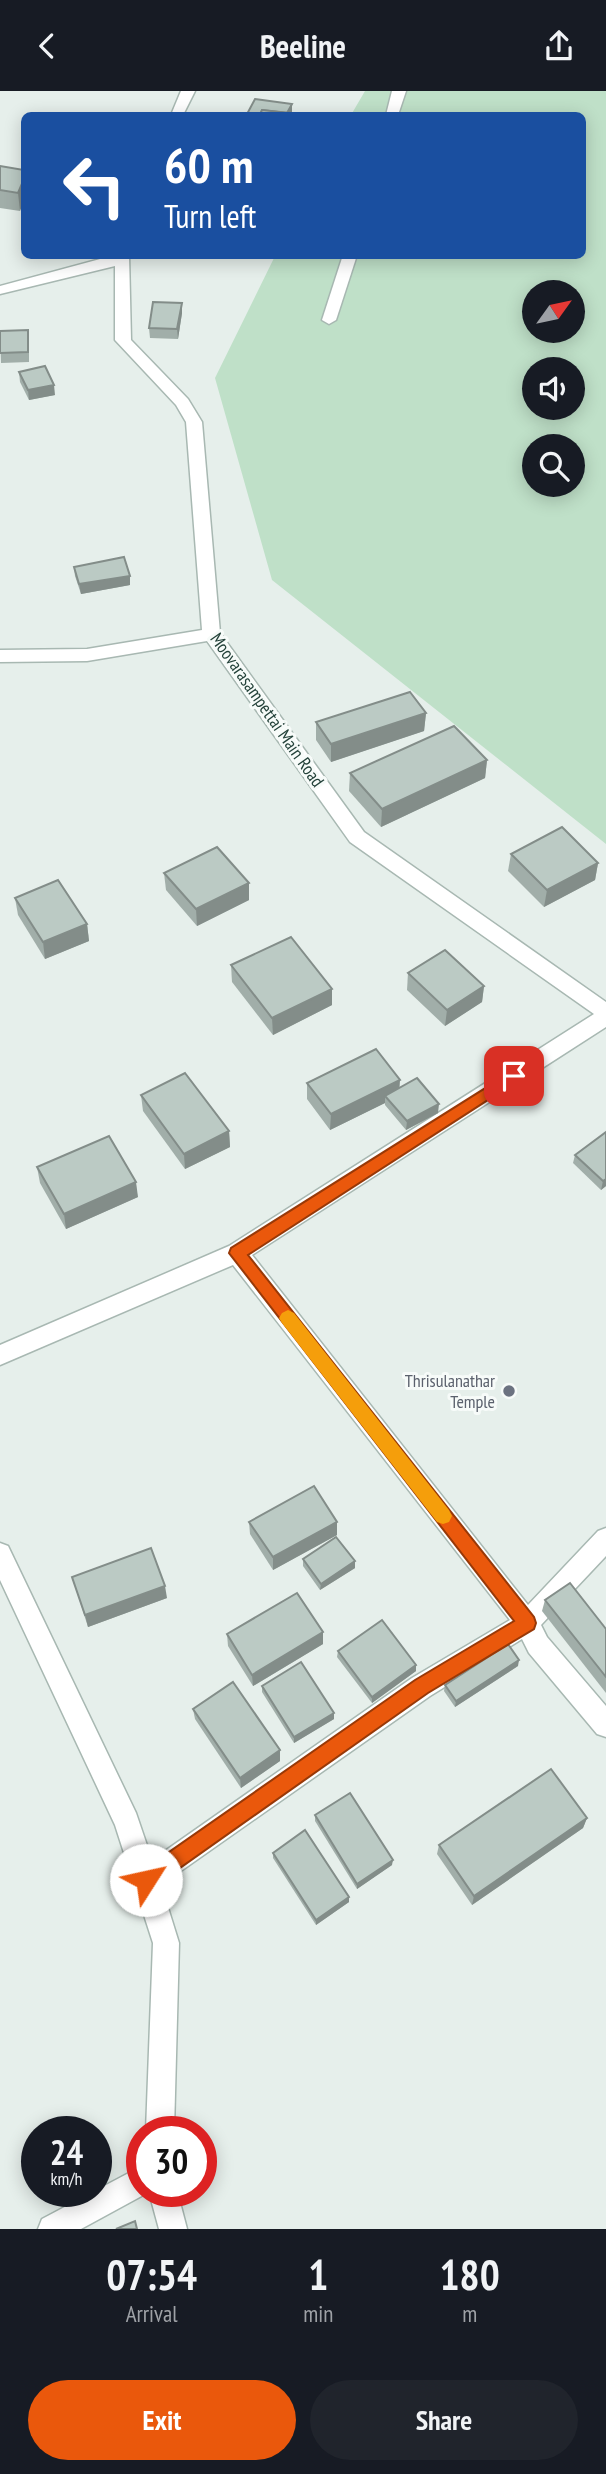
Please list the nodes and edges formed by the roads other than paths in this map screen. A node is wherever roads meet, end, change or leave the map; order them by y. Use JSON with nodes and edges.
{"nodes":[{"id":1,"x":188,"y":91,"type":"edge"},
{"id":2,"x":399,"y":91,"type":"edge"},
{"id":3,"x":178,"y":112,"type":"edge"},
{"id":4,"x":393,"y":112,"type":"edge"},
{"id":5,"x":117,"y":259,"type":"edge"},
{"id":6,"x":121,"y":259,"type":"edge"},
{"id":7,"x":349,"y":259,"type":"edge"},
{"id":8,"x":0,"y":279,"type":"edge"},
{"id":9,"x":17,"y":284,"type":"junction"},
{"id":10,"x":0,"y":290,"type":"edge"},
{"id":11,"x":329,"y":320,"type":"dead end"},
{"id":12,"x":211,"y":634,"type":"junction"},
{"id":13,"x":0,"y":656,"type":"edge"},
{"id":14,"x":606,"y":1011,"type":"edge"},
{"id":15,"x":606,"y":1017,"type":"edge"},
{"id":16,"x":237,"y":1253,"type":"junction"},
{"id":17,"x":0,"y":1355,"type":"edge"},
{"id":18,"x":606,"y":1539,"type":"edge"},
{"id":19,"x":0,"y":1554,"type":"edge"},
{"id":20,"x":527,"y":1623,"type":"junction"},
{"id":21,"x":606,"y":1725,"type":"edge"},
{"id":22,"x":146,"y":1880,"type":"junction"},
{"id":23,"x":160,"y":2116,"type":"edge"},
{"id":24,"x":126,"y":2189,"type":"edge"},
{"id":25,"x":167,"y":2207,"type":"edge"},
{"id":26,"x":52,"y":2229,"type":"edge"},
{"id":27,"x":173,"y":2229,"type":"edge"}],
"edges":[{"from":1,"to":3,"type":"street"},
{"from":2,"to":4,"type":"street"},
{"from":5,"to":9,"type":"street"},
{"from":6,"to":12,"type":"street","name":"Moovarasampettai Main Road"},
{"from":7,"to":11,"type":"street"},
{"from":8,"to":9,"type":"street"},
{"from":9,"to":10,"type":"street"},
{"from":12,"to":13,"type":"street"},
{"from":12,"to":14,"type":"street","name":"Moovarasampettai Main Road"},
{"from":15,"to":16,"type":"street"},
{"from":16,"to":17,"type":"street"},
{"from":16,"to":20,"type":"street"},
{"from":18,"to":20,"type":"street"},
{"from":19,"to":22,"type":"street"},
{"from":20,"to":21,"type":"street"},
{"from":20,"to":22,"type":"street"},
{"from":22,"to":23,"type":"street"},
{"from":24,"to":26,"type":"street"},
{"from":25,"to":27,"type":"street"}]}
